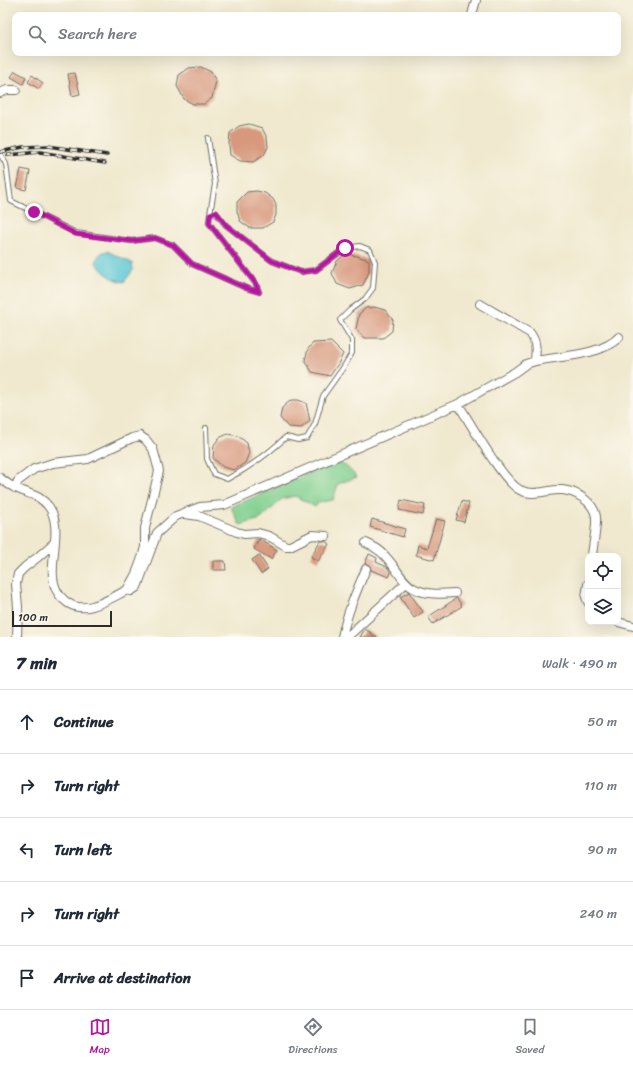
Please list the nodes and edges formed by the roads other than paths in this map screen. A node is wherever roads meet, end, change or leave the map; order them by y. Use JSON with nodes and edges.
{"nodes":[{"id":1,"x":476,"y":0,"type":"edge"},
{"id":2,"x":473,"y":12,"type":"edge"},
{"id":3,"x":16,"y":90,"type":"dead end"},
{"id":4,"x":0,"y":93,"type":"edge"},
{"id":5,"x":208,"y":138,"type":"dead end"},
{"id":6,"x":0,"y":154,"type":"edge"},
{"id":7,"x":210,"y":214,"type":"junction"},
{"id":8,"x":480,"y":304,"type":"dead end"},
{"id":9,"x":618,"y":337,"type":"dead end"},
{"id":10,"x":535,"y":361,"type":"junction"},
{"id":11,"x":458,"y":404,"type":"junction"},
{"id":12,"x":206,"y":428,"type":"dead end"},
{"id":13,"x":0,"y":478,"type":"edge"},
{"id":14,"x":15,"y":488,"type":"junction"},
{"id":15,"x":182,"y":514,"type":"junction"},
{"id":16,"x":326,"y":536,"type":"dead end"},
{"id":17,"x":55,"y":542,"type":"junction"},
{"id":18,"x":366,"y":543,"type":"dead end"},
{"id":19,"x":592,"y":553,"type":"edge"},
{"id":20,"x":366,"y":569,"type":"dead end"},
{"id":21,"x":406,"y":583,"type":"junction"},
{"id":22,"x":127,"y":590,"type":"junction"},
{"id":23,"x":455,"y":593,"type":"dead end"},
{"id":24,"x":621,"y":623,"type":"edge"},
{"id":25,"x":633,"y":626,"type":"edge"},
{"id":26,"x":17,"y":637,"type":"edge"},
{"id":27,"x":342,"y":637,"type":"edge"},
{"id":28,"x":347,"y":637,"type":"edge"}],
"edges":[{"from":1,"to":2,"type":"street"},
{"from":3,"to":4,"type":"street"},
{"from":5,"to":7,"type":"lane"},
{"from":6,"to":7,"type":"lane"},
{"from":7,"to":12,"type":"lane"},
{"from":8,"to":10,"type":"street"},
{"from":9,"to":10,"type":"street"},
{"from":10,"to":11,"type":"street"},
{"from":11,"to":15,"type":"street"},
{"from":11,"to":19,"type":"street"},
{"from":13,"to":14,"type":"street"},
{"from":14,"to":17,"type":"street"},
{"from":14,"to":22,"type":"street"},
{"from":15,"to":16,"type":"street"},
{"from":15,"to":22,"type":"street"},
{"from":17,"to":22,"type":"street"},
{"from":17,"to":26,"type":"street"},
{"from":18,"to":21,"type":"street"},
{"from":20,"to":27,"type":"street"},
{"from":21,"to":23,"type":"street"},
{"from":21,"to":28,"type":"street"},
{"from":24,"to":25,"type":"street"}]}
